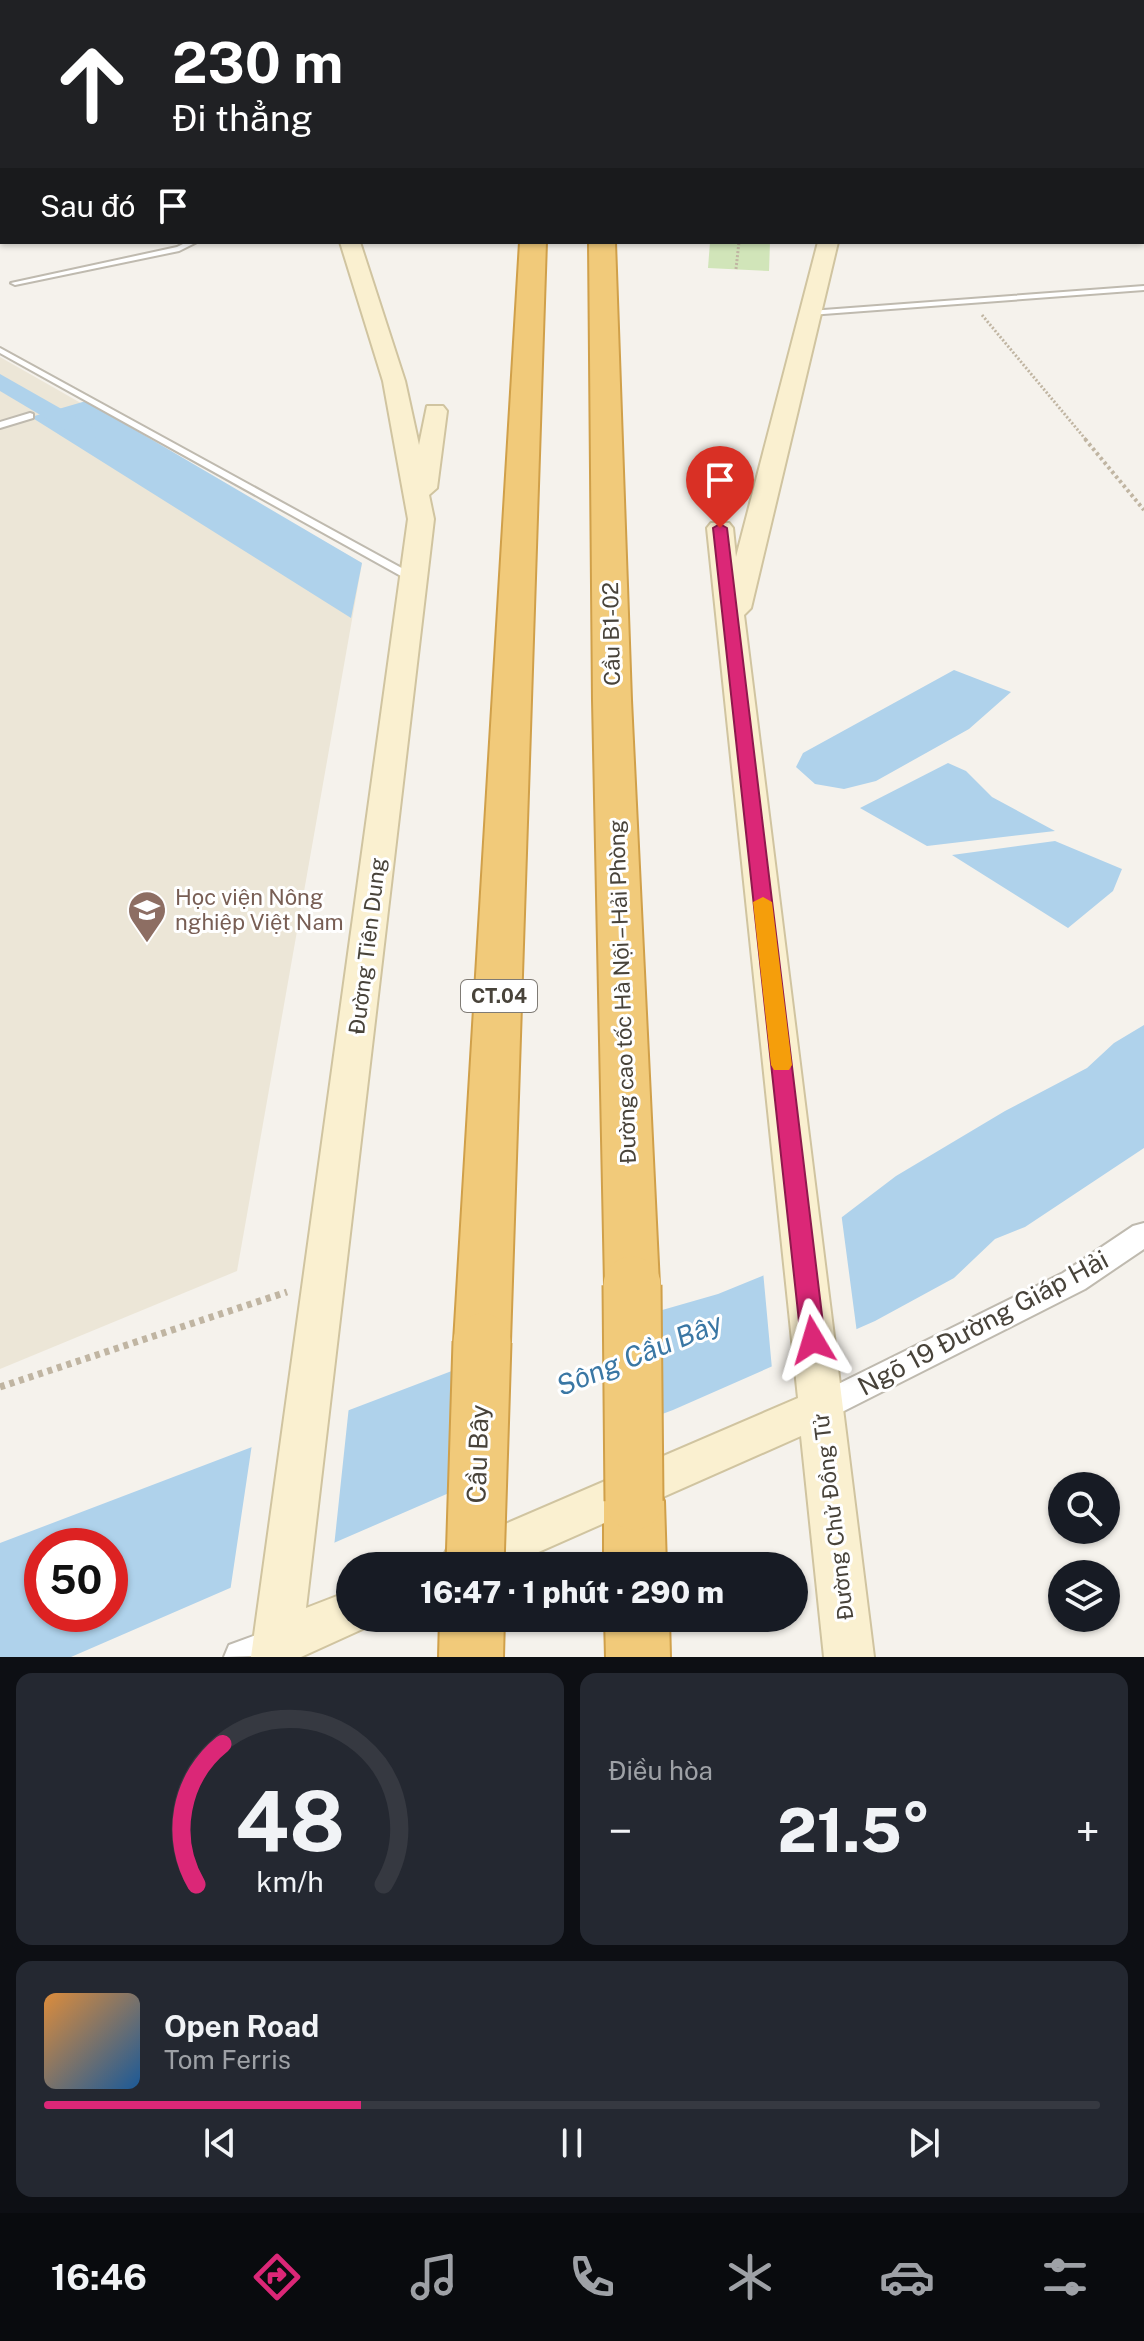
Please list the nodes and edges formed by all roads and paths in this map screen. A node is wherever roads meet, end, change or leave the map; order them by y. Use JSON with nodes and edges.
{"nodes":[{"id":1,"x":189,"y":244,"type":"edge"},
{"id":2,"x":351,"y":244,"type":"edge"},
{"id":3,"x":533,"y":244,"type":"edge"},
{"id":4,"x":602,"y":244,"type":"edge"},
{"id":5,"x":739,"y":244,"type":"edge"},
{"id":6,"x":827,"y":244,"type":"edge"},
{"id":7,"x":736,"y":269,"type":"dead end"},
{"id":8,"x":15,"y":283,"type":"dead end"},
{"id":9,"x":1144,"y":288,"type":"edge"},
{"id":10,"x":971,"y":302,"type":"junction"},
{"id":11,"x":810,"y":313,"type":"junction"},
{"id":12,"x":0,"y":350,"type":"edge"},
{"id":13,"x":435,"y":411,"type":"dead end"},
{"id":14,"x":30,"y":416,"type":"dead end"},
{"id":15,"x":0,"y":425,"type":"edge"},
{"id":16,"x":1144,"y":510,"type":"edge"},
{"id":17,"x":421,"y":519,"type":"junction"},
{"id":18,"x":720,"y":528,"type":"dead end"},
{"id":19,"x":414,"y":579,"type":"junction"},
{"id":20,"x":732,"y":631,"type":"junction"},
{"id":21,"x":612,"y":700,"type":"joint"},
{"id":22,"x":1144,"y":1234,"type":"edge"},
{"id":23,"x":325,"y":1276,"type":"junction"},
{"id":24,"x":0,"y":1387,"type":"edge"},
{"id":25,"x":818,"y":1388,"type":"junction"},
{"id":26,"x":475,"y":1552,"type":"edge"},
{"id":27,"x":484,"y":1552,"type":"edge"},
{"id":28,"x":635,"y":1552,"type":"edge"},
{"id":29,"x":336,"y":1618,"type":"edge"},
{"id":30,"x":472,"y":1632,"type":"edge"},
{"id":31,"x":637,"y":1632,"type":"edge"},
{"id":32,"x":269,"y":1645,"type":"edge"},
{"id":33,"x":471,"y":1657,"type":"edge"},
{"id":34,"x":638,"y":1657,"type":"edge"},
{"id":35,"x":849,"y":1657,"type":"edge"}],
"edges":[{"from":1,"to":8,"type":"lane"},
{"from":2,"to":17,"type":"main road","name":"Đường Tiên Dung"},
{"from":3,"to":26,"type":"highway","name":"Cầu Bây","number":"CT.04","bridge":true},
{"from":4,"to":21,"type":"highway","name":"Cầu B1-02"},
{"from":5,"to":7,"type":"path"},
{"from":6,"to":11,"type":"main road","name":"Đường Chử Đồng Tử"},
{"from":9,"to":10,"type":"lane"},
{"from":10,"to":11,"type":"lane"},
{"from":10,"to":16,"type":"path"},
{"from":11,"to":20,"type":"main road","name":"Đường Chử Đồng Tử"},
{"from":12,"to":19,"type":"lane"},
{"from":13,"to":17,"type":"main road"},
{"from":14,"to":15,"type":"lane"},
{"from":17,"to":19,"type":"main road","name":"Đường Tiên Dung"},
{"from":18,"to":20,"type":"main road"},
{"from":19,"to":23,"type":"main road","name":"Đường Tiên Dung"},
{"from":20,"to":25,"type":"main road","name":"Đường Chử Đồng Tử"},
{"from":21,"to":28,"type":"highway","name":"Đường cao tốc Hà Nội – Hải Phòng","bridge":true},
{"from":22,"to":25,"type":"street","name":"Ngõ 19 Đường Giáp Hải"},
{"from":23,"to":24,"type":"path"},
{"from":23,"to":32,"type":"main road","name":"Đường Tiên Dung"},
{"from":25,"to":27,"type":"main road"},
{"from":25,"to":35,"type":"main road","name":"Đường Chử Đồng Tử"},
{"from":29,"to":32,"type":"main road"},
{"from":30,"to":33,"type":"highway"},
{"from":31,"to":34,"type":"highway"}]}
